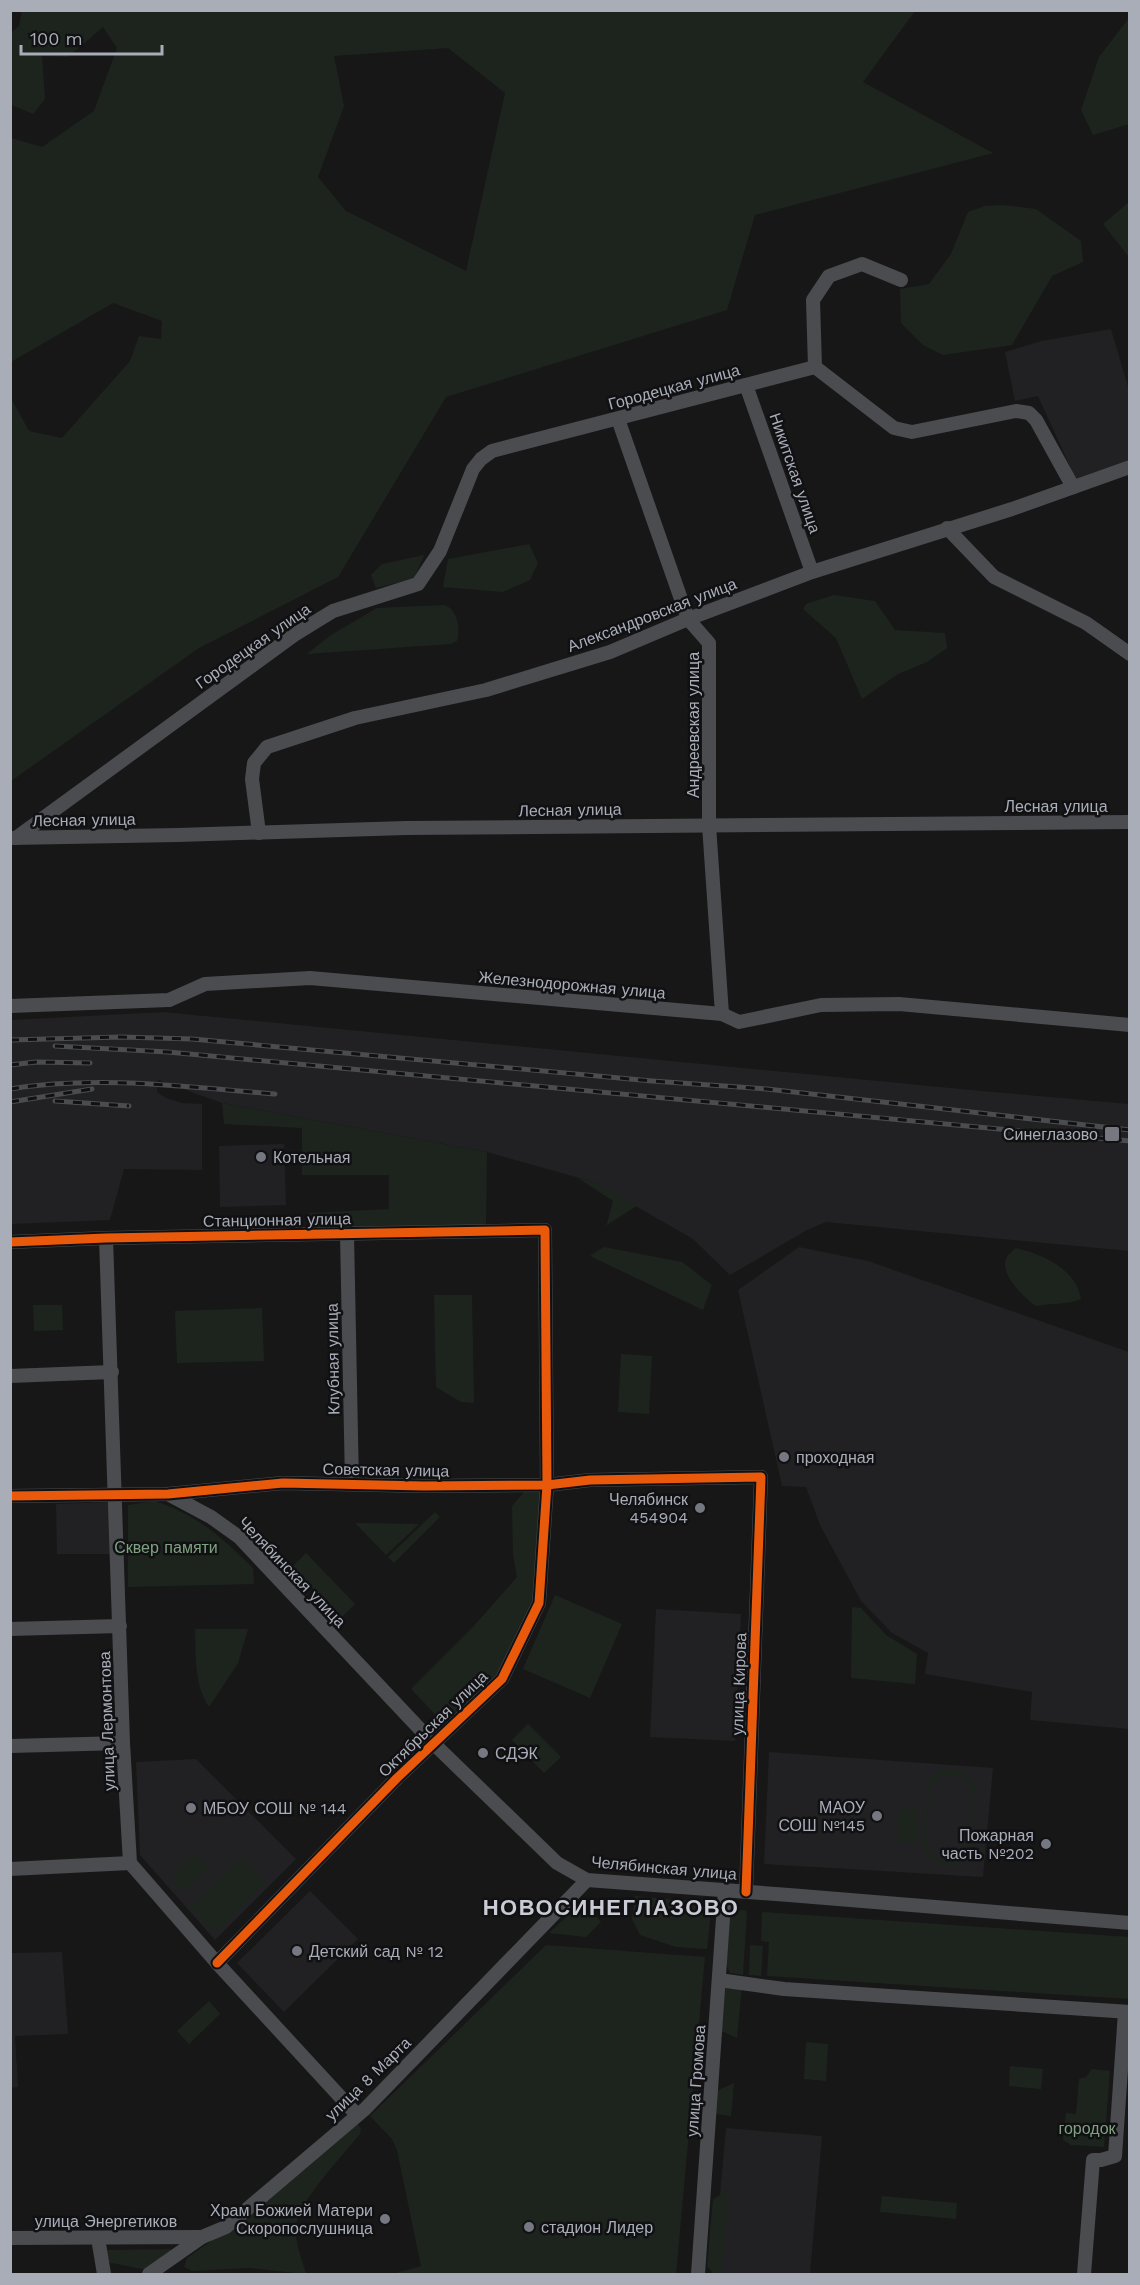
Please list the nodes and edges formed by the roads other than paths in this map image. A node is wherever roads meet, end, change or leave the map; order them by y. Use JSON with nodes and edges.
{"nodes":[{"id":1,"x":902,"y":280,"type":"dead end"},
{"id":2,"x":815,"y":367,"type":"junction"},
{"id":3,"x":746,"y":385,"type":"junction"},
{"id":4,"x":618,"y":418,"type":"junction"},
{"id":5,"x":1130,"y":467,"type":"edge"},
{"id":6,"x":1073,"y":487,"type":"junction"},
{"id":7,"x":947,"y":528,"type":"junction"},
{"id":8,"x":812,"y":572,"type":"junction"},
{"id":9,"x":688,"y":619,"type":"junction"},
{"id":10,"x":1130,"y":654,"type":"edge"},
{"id":11,"x":1130,"y":822,"type":"edge"},
{"id":12,"x":709,"y":825,"type":"junction"},
{"id":13,"x":259,"y":833,"type":"junction"},
{"id":14,"x":13,"y":838,"type":"edge"},
{"id":15,"x":10,"y":1006,"type":"edge"},
{"id":16,"x":722,"y":1014,"type":"junction"},
{"id":17,"x":1130,"y":1025,"type":"edge"},
{"id":18,"x":545,"y":1230,"type":"joint"},
{"id":19,"x":346,"y":1234,"type":"junction"},
{"id":20,"x":106,"y":1238,"type":"junction"},
{"id":21,"x":10,"y":1242,"type":"edge"},
{"id":22,"x":112,"y":1372,"type":"junction"},
{"id":23,"x":10,"y":1376,"type":"edge"},
{"id":24,"x":761,"y":1477,"type":"joint"},
{"id":25,"x":352,"y":1484,"type":"junction"},
{"id":26,"x":547,"y":1485,"type":"junction"},
{"id":27,"x":115,"y":1493,"type":"junction"},
{"id":28,"x":168,"y":1494,"type":"junction"},
{"id":29,"x":10,"y":1496,"type":"edge"},
{"id":30,"x":120,"y":1626,"type":"junction"},
{"id":31,"x":10,"y":1629,"type":"edge"},
{"id":32,"x":123,"y":1743,"type":"junction"},
{"id":33,"x":434,"y":1744,"type":"junction"},
{"id":34,"x":10,"y":1746,"type":"edge"},
{"id":35,"x":130,"y":1863,"type":"junction"},
{"id":36,"x":10,"y":1869,"type":"edge"},
{"id":37,"x":587,"y":1880,"type":"junction"},
{"id":38,"x":725,"y":1890,"type":"junction"},
{"id":39,"x":746,"y":1892,"type":"junction"},
{"id":40,"x":1130,"y":1923,"type":"edge"},
{"id":41,"x":217,"y":1963,"type":"junction"},
{"id":42,"x":718,"y":1980,"type":"junction"},
{"id":43,"x":1127,"y":2012,"type":"edge"},
{"id":44,"x":357,"y":2115,"type":"junction"},
{"id":45,"x":202,"y":2237,"type":"junction"},
{"id":46,"x":10,"y":2238,"type":"edge"},
{"id":47,"x":98,"y":2238,"type":"junction"},
{"id":48,"x":104,"y":2274,"type":"edge"},
{"id":49,"x":149,"y":2274,"type":"edge"},
{"id":50,"x":698,"y":2274,"type":"edge"},
{"id":51,"x":1084,"y":2274,"type":"edge"}],
"edges":[{"from":1,"to":2,"type":"street"},
{"from":2,"to":3,"type":"street","name":"Городецкая улица"},
{"from":2,"to":6,"type":"street"},
{"from":3,"to":4,"type":"street","name":"Городецкая улица"},
{"from":3,"to":8,"type":"street","name":"Никитская улица"},
{"from":4,"to":9,"type":"street","name":"Андреевская улица"},
{"from":4,"to":14,"type":"street","name":"Городецкая улица"},
{"from":5,"to":6,"type":"street","name":"Александровская улица"},
{"from":6,"to":7,"type":"street","name":"Александровская улица"},
{"from":7,"to":8,"type":"street","name":"Александровская улица"},
{"from":7,"to":10,"type":"street"},
{"from":8,"to":9,"type":"street","name":"Александровская улица"},
{"from":9,"to":12,"type":"street","name":"Андреевская улица"},
{"from":9,"to":13,"type":"street","name":"Александровская улица"},
{"from":11,"to":12,"type":"street","name":"Лесная улица"},
{"from":12,"to":13,"type":"street","name":"Лесная улица"},
{"from":12,"to":16,"type":"street","name":"Андреевская улица"},
{"from":13,"to":14,"type":"street","name":"Лесная улица"},
{"from":15,"to":16,"type":"street","name":"Железнодорожная улица"},
{"from":16,"to":17,"type":"street","name":"Железнодорожная улица"},
{"from":18,"to":19,"type":"street","name":"Станционная улица"},
{"from":18,"to":26,"type":"street","name":"Октябрьская улица"},
{"from":19,"to":20,"type":"street","name":"Станционная улица"},
{"from":19,"to":25,"type":"street","name":"Клубная улица"},
{"from":20,"to":21,"type":"street","name":"Станционная улица"},
{"from":20,"to":22,"type":"street","name":"улица Лермонтова"},
{"from":22,"to":23,"type":"street"},
{"from":22,"to":27,"type":"street","name":"улица Лермонтова"},
{"from":24,"to":26,"type":"street","name":"Советская улица"},
{"from":24,"to":39,"type":"street","name":"улица Кирова"},
{"from":25,"to":26,"type":"street","name":"Советская улица"},
{"from":25,"to":28,"type":"street","name":"Советская улица"},
{"from":26,"to":33,"type":"street","name":"Октябрьская улица"},
{"from":27,"to":28,"type":"street","name":"Советская улица"},
{"from":27,"to":29,"type":"street","name":"Советская улица"},
{"from":27,"to":30,"type":"street","name":"улица Лермонтова"},
{"from":28,"to":33,"type":"street","name":"Челябинская улица"},
{"from":30,"to":31,"type":"street"},
{"from":30,"to":32,"type":"street","name":"улица Лермонтова"},
{"from":32,"to":34,"type":"street"},
{"from":32,"to":35,"type":"street","name":"улица Лермонтова"},
{"from":33,"to":37,"type":"street","name":"Челябинская улица"},
{"from":33,"to":41,"type":"street","name":"Октябрьская улица"},
{"from":35,"to":36,"type":"street"},
{"from":35,"to":41,"type":"street"},
{"from":37,"to":38,"type":"street","name":"Челябинская улица"},
{"from":37,"to":44,"type":"street","name":"улица 8 Марта"},
{"from":38,"to":39,"type":"street","name":"Челябинская улица"},
{"from":38,"to":42,"type":"street","name":"улица Громова"},
{"from":39,"to":40,"type":"street","name":"Челябинская улица"},
{"from":41,"to":44,"type":"street"},
{"from":42,"to":43,"type":"street"},
{"from":42,"to":50,"type":"street","name":"улица Громова"},
{"from":43,"to":51,"type":"street"},
{"from":44,"to":45,"type":"street","name":"улица 8 Марта"},
{"from":45,"to":47,"type":"street","name":"улица Энергетиков"},
{"from":45,"to":49,"type":"street","name":"улица 8 Марта"},
{"from":46,"to":47,"type":"street","name":"улица Энергетиков"},
{"from":47,"to":48,"type":"street"}]}
